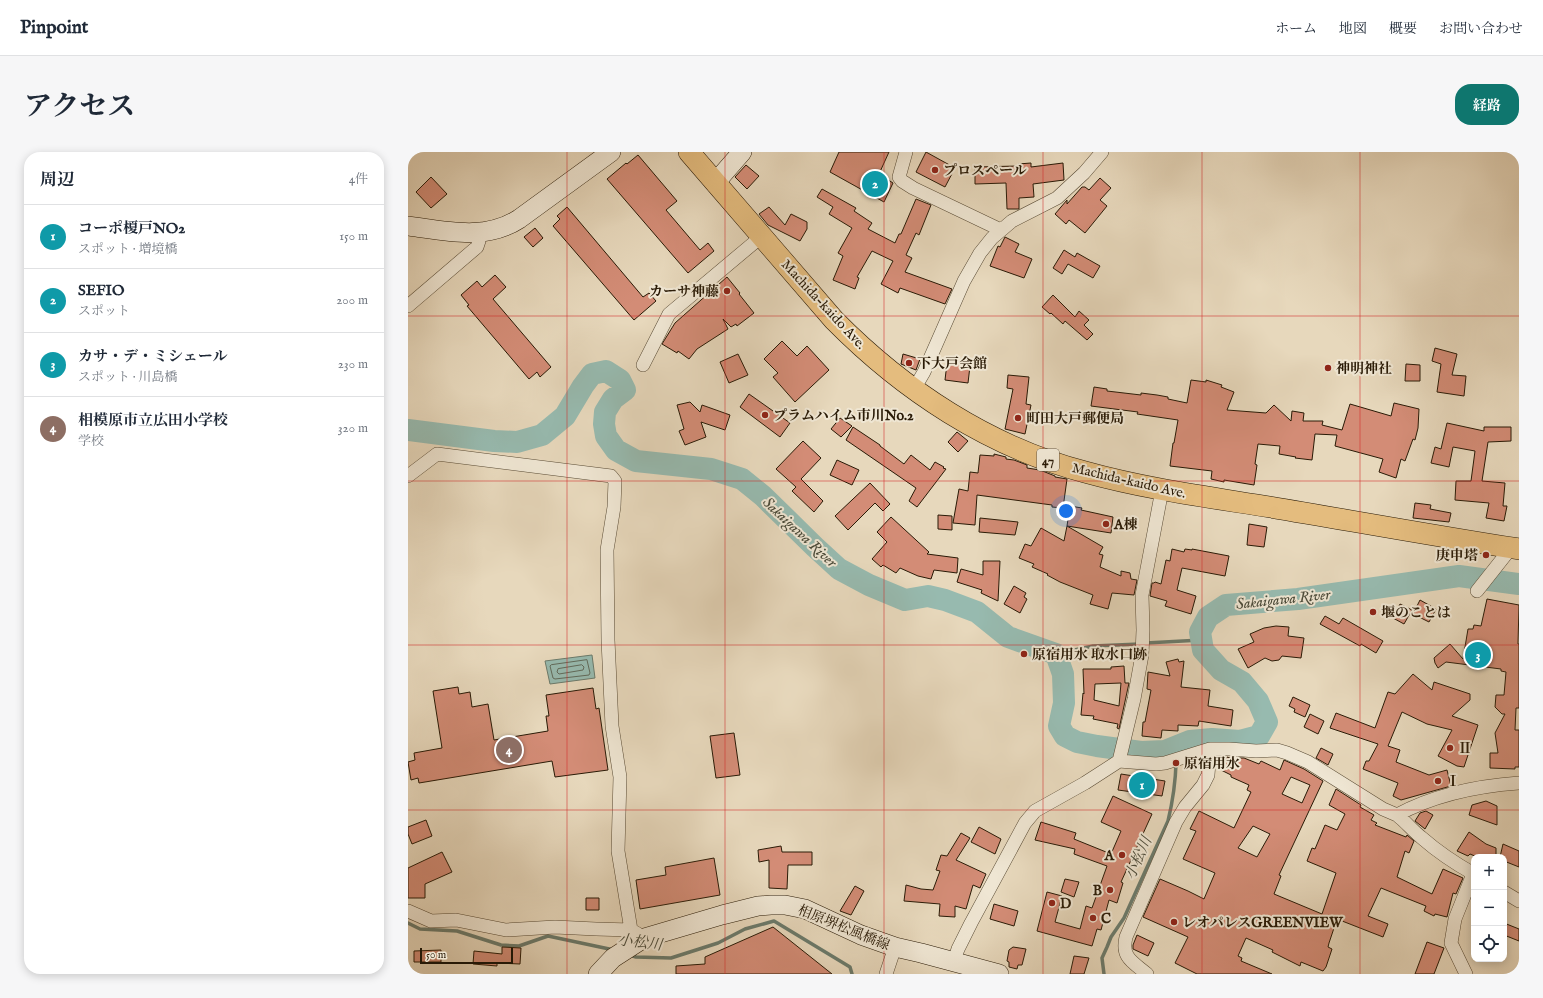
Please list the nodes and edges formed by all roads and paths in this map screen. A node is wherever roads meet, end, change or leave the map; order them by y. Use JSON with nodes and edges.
{"nodes":[{"id":1,"x":610,"y":152,"type":"edge"},
{"id":2,"x":689,"y":152,"type":"edge"},
{"id":3,"x":742,"y":152,"type":"edge"},
{"id":4,"x":906,"y":152,"type":"edge"},
{"id":5,"x":1102,"y":152,"type":"edge"},
{"id":6,"x":715,"y":182,"type":"junction"},
{"id":7,"x":408,"y":226,"type":"edge"},
{"id":8,"x":1001,"y":230,"type":"junction"},
{"id":9,"x":478,"y":233,"type":"junction"},
{"id":10,"x":762,"y":236,"type":"junction"},
{"id":11,"x":408,"y":306,"type":"edge"},
{"id":12,"x":643,"y":365,"type":"dead end"},
{"id":13,"x":914,"y":389,"type":"junction"},
{"id":14,"x":408,"y":476,"type":"edge"},
{"id":15,"x":1162,"y":490,"type":"junction"},
{"id":16,"x":1515,"y":548,"type":"edge"},
{"id":17,"x":1477,"y":592,"type":"dead end"},
{"id":18,"x":1210,"y":749,"type":"junction"},
{"id":19,"x":1121,"y":754,"type":"junction"},
{"id":20,"x":1519,"y":783,"type":"edge"},
{"id":21,"x":1396,"y":815,"type":"junction"},
{"id":22,"x":1471,"y":872,"type":"edge"},
{"id":23,"x":1471,"y":881,"type":"edge"},
{"id":24,"x":1507,"y":894,"type":"edge"},
{"id":25,"x":1519,"y":900,"type":"edge"},
{"id":26,"x":408,"y":911,"type":"edge"},
{"id":27,"x":638,"y":936,"type":"junction"},
{"id":28,"x":895,"y":947,"type":"junction"},
{"id":29,"x":954,"y":962,"type":"junction"},
{"id":30,"x":598,"y":974,"type":"edge"},
{"id":31,"x":886,"y":974,"type":"edge"},
{"id":32,"x":999,"y":974,"type":"edge"},
{"id":33,"x":1147,"y":974,"type":"edge"},
{"id":34,"x":1466,"y":974,"type":"edge"}],
"edges":[{"from":1,"to":9,"type":"street"},
{"from":2,"to":6,"type":"main road","name":"Machida-kaido Ave.","number":"47"},
{"from":3,"to":6,"type":"street"},
{"from":4,"to":8,"type":"street"},
{"from":5,"to":8,"type":"street"},
{"from":6,"to":10,"type":"main road","name":"Machida-kaido Ave.","number":"47"},
{"from":7,"to":9,"type":"street"},
{"from":8,"to":13,"type":"street"},
{"from":9,"to":11,"type":"street"},
{"from":10,"to":12,"type":"street"},
{"from":10,"to":13,"type":"main road","name":"Machida-kaido Ave.","number":"47"},
{"from":13,"to":15,"type":"main road","name":"Machida-kaido Ave.","number":"47"},
{"from":14,"to":27,"type":"street"},
{"from":15,"to":16,"type":"main road","name":"Machida-kaido Ave.","number":"47"},
{"from":15,"to":19,"type":"street"},
{"from":16,"to":17,"type":"street"},
{"from":18,"to":19,"type":"street"},
{"from":18,"to":21,"type":"street"},
{"from":18,"to":33,"type":"street"},
{"from":19,"to":29,"type":"street"},
{"from":20,"to":21,"type":"street"},
{"from":21,"to":22,"type":"street"},
{"from":23,"to":34,"type":"street"},
{"from":24,"to":25,"type":"street"},
{"from":26,"to":27,"type":"street","name":"相原堺松風橋線"},
{"from":27,"to":28,"type":"street","name":"相原堺松風橋線"},
{"from":27,"to":30,"type":"street"},
{"from":28,"to":29,"type":"street","name":"相原堺松風橋線"},
{"from":28,"to":31,"type":"street"},
{"from":29,"to":32,"type":"street","name":"相原堺松風橋線"}]}
